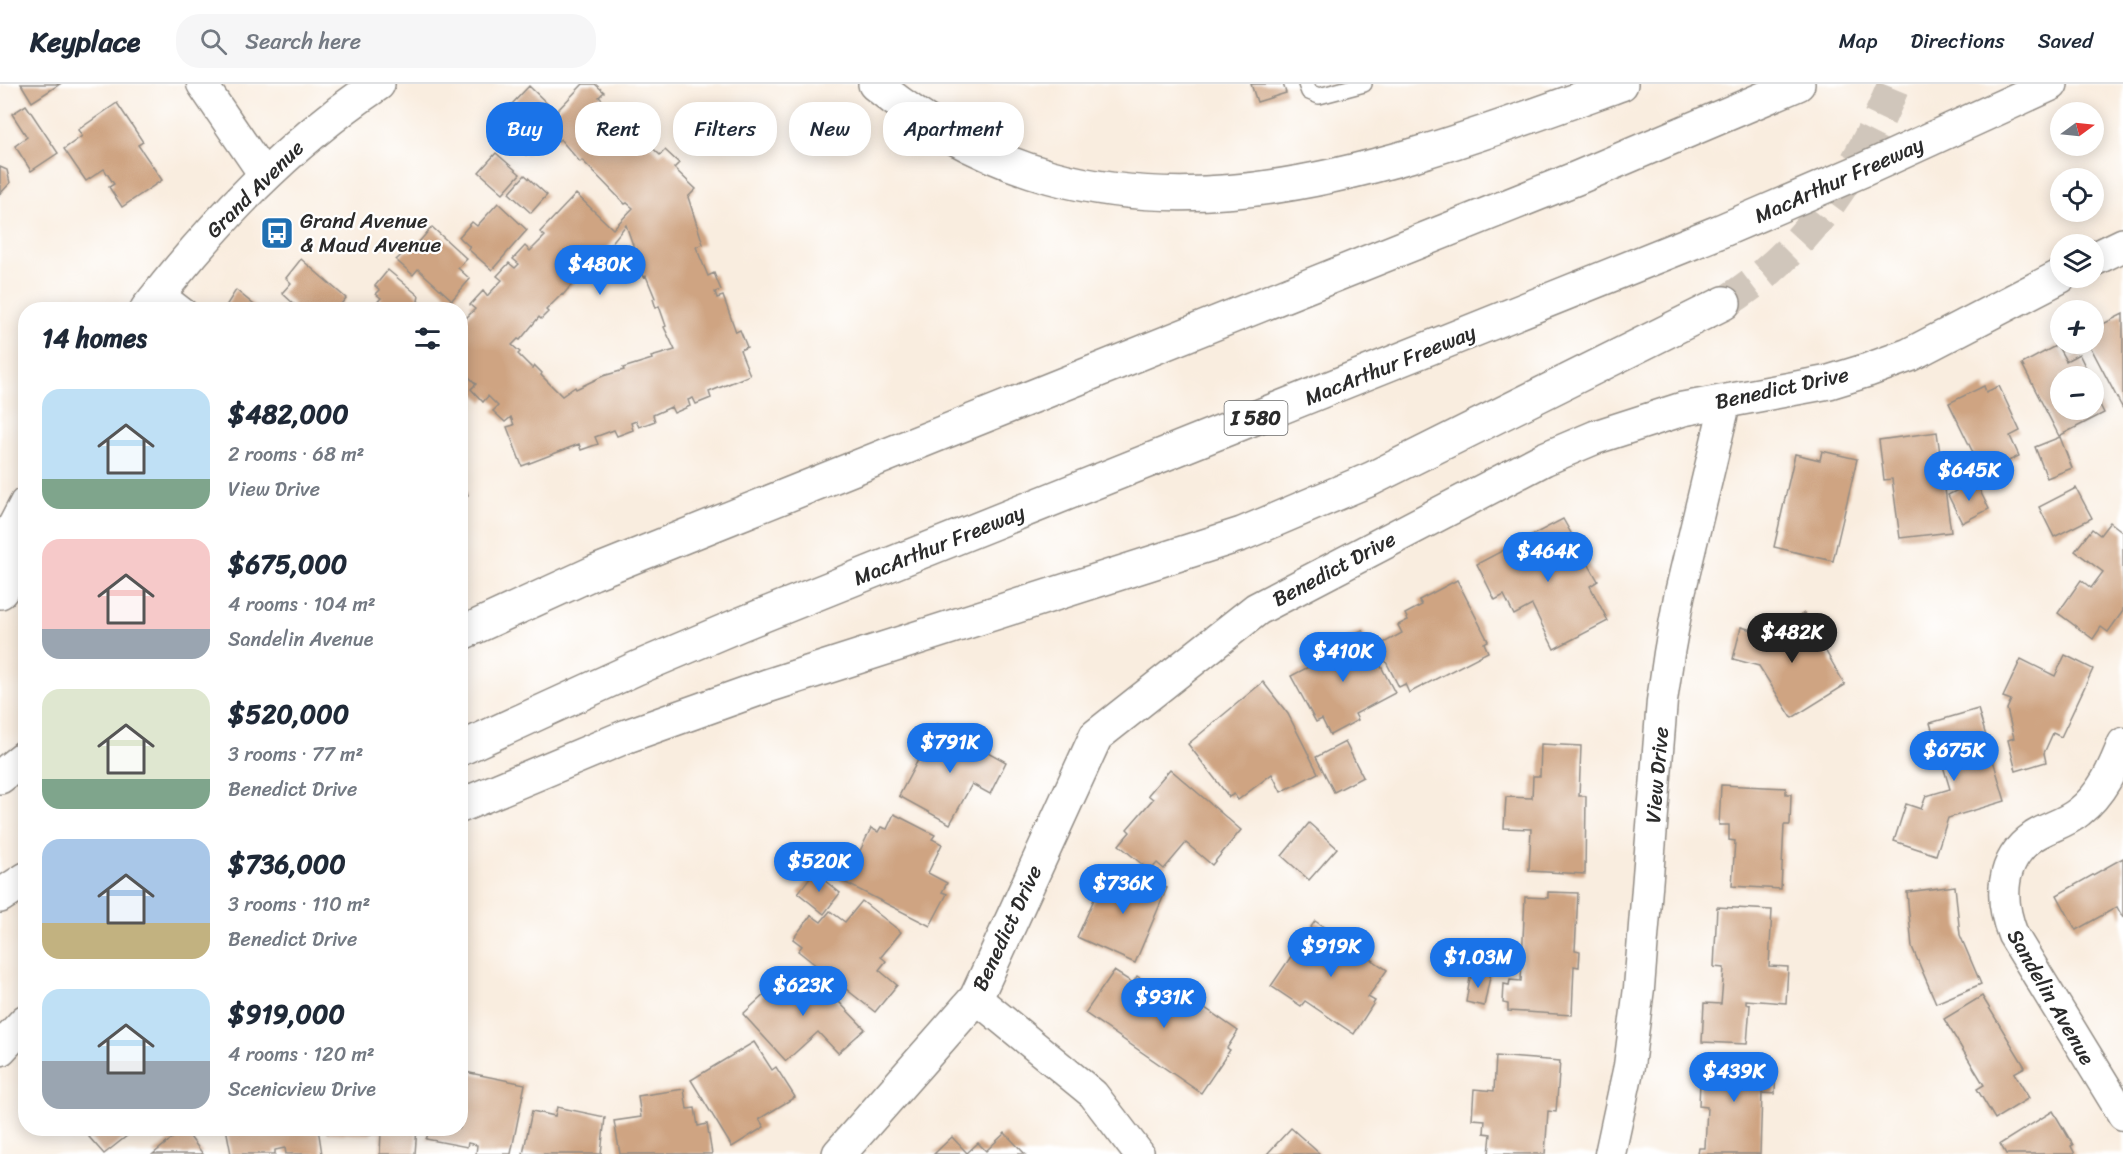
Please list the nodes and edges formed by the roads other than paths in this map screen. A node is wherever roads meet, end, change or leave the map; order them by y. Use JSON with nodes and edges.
{"nodes":[{"id":1,"x":202,"y":84,"type":"edge"},
{"id":2,"x":378,"y":84,"type":"edge"},
{"id":3,"x":875,"y":84,"type":"edge"},
{"id":4,"x":1306,"y":84,"type":"edge"},
{"id":5,"x":1364,"y":84,"type":"edge"},
{"id":6,"x":1621,"y":84,"type":"edge"},
{"id":7,"x":1798,"y":84,"type":"edge"},
{"id":8,"x":2051,"y":84,"type":"edge"},
{"id":9,"x":264,"y":175,"type":"junction"},
{"id":10,"x":2123,"y":245,"type":"edge"},
{"id":11,"x":2104,"y":255,"type":"edge"},
{"id":12,"x":2050,"y":282,"type":"edge"},
{"id":13,"x":155,"y":299,"type":"edge"},
{"id":14,"x":1724,"y":303,"type":"tunnel mouth"},
{"id":15,"x":1726,"y":400,"type":"junction"},
{"id":16,"x":18,"y":519,"type":"edge"},
{"id":17,"x":0,"y":554,"type":"edge"},
{"id":18,"x":18,"y":569,"type":"edge"},
{"id":19,"x":0,"y":592,"type":"edge"},
{"id":20,"x":468,"y":630,"type":"edge"},
{"id":21,"x":2123,"y":743,"type":"edge"},
{"id":22,"x":468,"y":745,"type":"edge"},
{"id":23,"x":18,"y":762,"type":"edge"},
{"id":24,"x":0,"y":777,"type":"edge"},
{"id":25,"x":468,"y":803,"type":"edge"},
{"id":26,"x":18,"y":884,"type":"edge"},
{"id":27,"x":0,"y":896,"type":"edge"},
{"id":28,"x":976,"y":998,"type":"junction"},
{"id":29,"x":18,"y":1010,"type":"edge"},
{"id":30,"x":0,"y":1022,"type":"edge"},
{"id":31,"x":18,"y":1030,"type":"edge"},
{"id":32,"x":0,"y":1049,"type":"edge"},
{"id":33,"x":2123,"y":1115,"type":"edge"},
{"id":34,"x":839,"y":1154,"type":"edge"},
{"id":35,"x":1140,"y":1154,"type":"edge"},
{"id":36,"x":1610,"y":1154,"type":"edge"}],
"edges":[{"from":1,"to":9,"type":"street"},
{"from":2,"to":9,"type":"main road","name":"Grand Avenue"},
{"from":3,"to":6,"type":"main road"},
{"from":4,"to":5,"type":"lane"},
{"from":7,"to":20,"type":"main road"},
{"from":8,"to":22,"type":"main road","name":"MacArthur Freeway","number":"I 580"},
{"from":9,"to":13,"type":"main road","name":"Grand Avenue"},
{"from":10,"to":11,"type":"main road"},
{"from":12,"to":15,"type":"main road","name":"Benedict Drive"},
{"from":14,"to":25,"type":"main road"},
{"from":15,"to":28,"type":"main road","name":"Benedict Drive"},
{"from":15,"to":36,"type":"street","name":"View Drive"},
{"from":16,"to":17,"type":"main road"},
{"from":18,"to":19,"type":"main road"},
{"from":21,"to":33,"type":"street","name":"Sandelin Avenue"},
{"from":23,"to":24,"type":"main road"},
{"from":26,"to":27,"type":"main road"},
{"from":28,"to":34,"type":"main road","name":"Benedict Drive"},
{"from":28,"to":35,"type":"street"},
{"from":29,"to":30,"type":"main road"},
{"from":31,"to":32,"type":"main road"}]}
